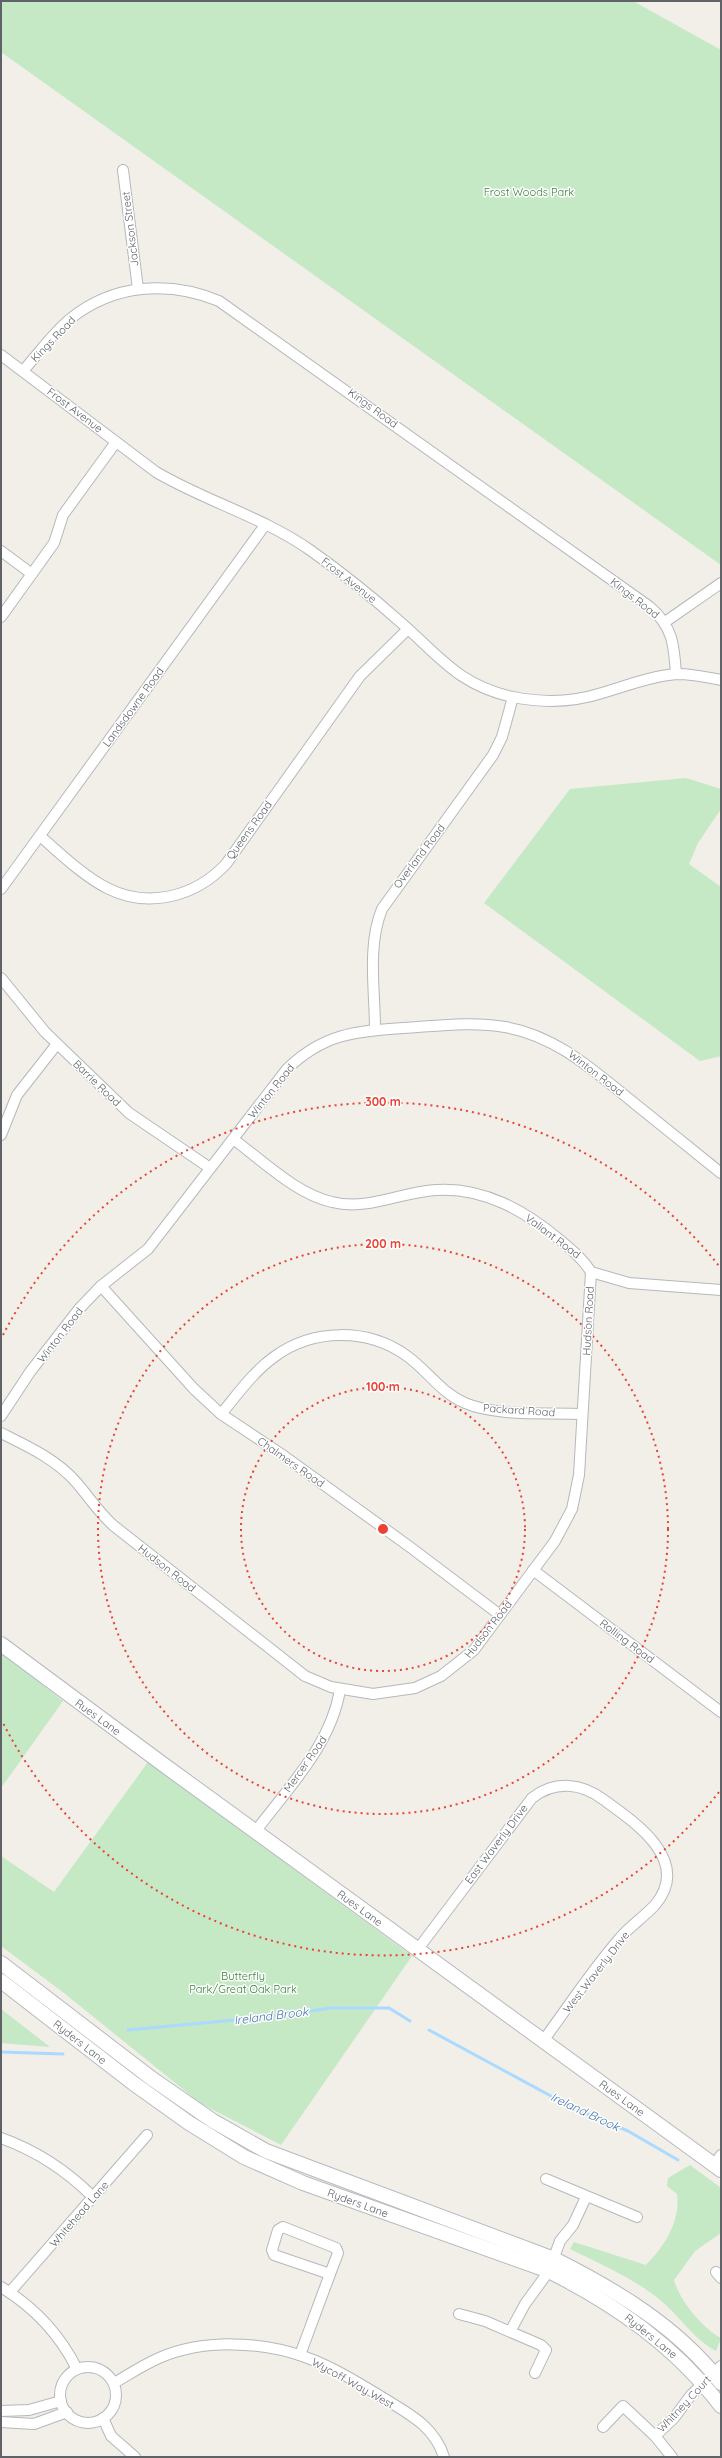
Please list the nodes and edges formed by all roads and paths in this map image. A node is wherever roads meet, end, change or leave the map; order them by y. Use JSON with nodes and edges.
{"nodes":[{"id":1,"x":123,"y":170,"type":"dead end"},
{"id":2,"x":138,"y":289,"type":"junction"},
{"id":3,"x":1,"y":355,"type":"edge"},
{"id":4,"x":22,"y":371,"type":"junction"},
{"id":5,"x":116,"y":442,"type":"junction"},
{"id":6,"x":265,"y":525,"type":"junction"},
{"id":7,"x":1,"y":551,"type":"edge"},
{"id":8,"x":32,"y":574,"type":"junction"},
{"id":9,"x":721,"y":583,"type":"edge"},
{"id":10,"x":1,"y":617,"type":"edge"},
{"id":11,"x":665,"y":622,"type":"junction"},
{"id":12,"x":408,"y":629,"type":"junction"},
{"id":13,"x":676,"y":674,"type":"junction"},
{"id":14,"x":721,"y":680,"type":"edge"},
{"id":15,"x":513,"y":697,"type":"junction"},
{"id":16,"x":40,"y":836,"type":"junction"},
{"id":17,"x":1,"y":888,"type":"edge"},
{"id":18,"x":1,"y":978,"type":"edge"},
{"id":19,"x":376,"y":1030,"type":"junction"},
{"id":20,"x":57,"y":1044,"type":"junction"},
{"id":21,"x":1,"y":1135,"type":"edge"},
{"id":22,"x":233,"y":1139,"type":"junction"},
{"id":23,"x":210,"y":1168,"type":"junction"},
{"id":24,"x":721,"y":1173,"type":"edge"},
{"id":25,"x":591,"y":1272,"type":"junction"},
{"id":26,"x":101,"y":1286,"type":"junction"},
{"id":27,"x":721,"y":1290,"type":"edge"},
{"id":28,"x":221,"y":1414,"type":"junction"},
{"id":29,"x":582,"y":1414,"type":"junction"},
{"id":30,"x":1,"y":1416,"type":"edge"},
{"id":31,"x":1,"y":1433,"type":"edge"},
{"id":32,"x":533,"y":1570,"type":"junction"},
{"id":33,"x":500,"y":1616,"type":"junction"},
{"id":34,"x":1,"y":1644,"type":"edge"},
{"id":35,"x":340,"y":1690,"type":"junction"},
{"id":36,"x":721,"y":1712,"type":"edge"},
{"id":37,"x":598,"y":1796,"type":"joint"},
{"id":38,"x":255,"y":1832,"type":"junction"},
{"id":39,"x":418,"y":1949,"type":"junction"},
{"id":40,"x":1,"y":1963,"type":"edge"},
{"id":41,"x":1,"y":1981,"type":"edge"},
{"id":42,"x":543,"y":2040,"type":"junction"},
{"id":43,"x":147,"y":2135,"type":"dead end"},
{"id":44,"x":1,"y":2138,"type":"edge"},
{"id":45,"x":719,"y":2164,"type":"edge"},
{"id":46,"x":546,"y":2178,"type":"dead end"},
{"id":47,"x":93,"y":2197,"type":"junction"},
{"id":48,"x":586,"y":2197,"type":"junction"},
{"id":49,"x":637,"y":2217,"type":"dead end"},
{"id":50,"x":552,"y":2265,"type":"junction"},
{"id":51,"x":330,"y":2274,"type":"junction"},
{"id":52,"x":5,"y":2290,"type":"edge"},
{"id":53,"x":459,"y":2314,"type":"dead end"},
{"id":54,"x":511,"y":2330,"type":"junction"},
{"id":55,"x":300,"y":2355,"type":"junction"},
{"id":56,"x":77,"y":2369,"type":"junction"},
{"id":57,"x":536,"y":2373,"type":"dead end"},
{"id":58,"x":719,"y":2374,"type":"edge"},
{"id":59,"x":114,"y":2383,"type":"junction"},
{"id":60,"x":703,"y":2383,"type":"junction"},
{"id":61,"x":61,"y":2401,"type":"junction"},
{"id":62,"x":721,"y":2406,"type":"edge"},
{"id":63,"x":1,"y":2411,"type":"edge"},
{"id":64,"x":67,"y":2412,"type":"junction"},
{"id":65,"x":103,"y":2418,"type":"junction"},
{"id":66,"x":1,"y":2422,"type":"edge"},
{"id":67,"x":603,"y":2427,"type":"dead end"},
{"id":68,"x":654,"y":2436,"type":"junction"},
{"id":69,"x":135,"y":2457,"type":"edge"},
{"id":70,"x":444,"y":2457,"type":"edge"},
{"id":71,"x":672,"y":2457,"type":"edge"}],
"edges":[{"from":1,"to":2,"type":"street","name":"Jackson Street"},
{"from":2,"to":4,"type":"street","name":"Kings Road"},
{"from":2,"to":11,"type":"street","name":"Kings Road"},
{"from":3,"to":4,"type":"street","name":"Frost Avenue"},
{"from":4,"to":5,"type":"street","name":"Frost Avenue"},
{"from":5,"to":6,"type":"street","name":"Frost Avenue"},
{"from":5,"to":8,"type":"street"},
{"from":6,"to":12,"type":"street","name":"Frost Avenue"},
{"from":6,"to":16,"type":"street","name":"Landsdowne Road"},
{"from":7,"to":8,"type":"street"},
{"from":8,"to":10,"type":"street"},
{"from":9,"to":11,"type":"street"},
{"from":11,"to":13,"type":"street","name":"Kings Road"},
{"from":12,"to":15,"type":"street","name":"Frost Avenue"},
{"from":12,"to":16,"type":"street","name":"Queens Road"},
{"from":13,"to":14,"type":"street","name":"Frost Avenue"},
{"from":13,"to":15,"type":"street","name":"Frost Avenue"},
{"from":15,"to":19,"type":"street","name":"Overland Road"},
{"from":16,"to":17,"type":"street","name":"Landsdowne Road"},
{"from":18,"to":20,"type":"street","name":"Barrie Road"},
{"from":19,"to":22,"type":"street","name":"Winton Road"},
{"from":19,"to":24,"type":"street","name":"Winton Road"},
{"from":20,"to":21,"type":"street"},
{"from":20,"to":23,"type":"street","name":"Barrie Road"},
{"from":22,"to":23,"type":"street","name":"Winton Road"},
{"from":22,"to":25,"type":"street","name":"Valiant Road"},
{"from":23,"to":26,"type":"street","name":"Winton Road"},
{"from":25,"to":27,"type":"street"},
{"from":25,"to":29,"type":"street","name":"Hudson Road"},
{"from":26,"to":28,"type":"street","name":"Chalmers Road"},
{"from":26,"to":30,"type":"street","name":"Winton Road"},
{"from":28,"to":29,"type":"street","name":"Packard Road"},
{"from":28,"to":33,"type":"street","name":"Chalmers Road"},
{"from":29,"to":32,"type":"street","name":"Hudson Road"},
{"from":31,"to":35,"type":"street","name":"Hudson Road"},
{"from":32,"to":33,"type":"street","name":"Hudson Road"},
{"from":32,"to":36,"type":"street","name":"Rolling Road"},
{"from":33,"to":35,"type":"street","name":"Hudson Road"},
{"from":34,"to":38,"type":"main road","name":"Rues Lane"},
{"from":35,"to":38,"type":"street","name":"Mercer Road"},
{"from":37,"to":39,"type":"street","name":"East Waverly Drive"},
{"from":37,"to":42,"type":"street","name":"West Waverly Drive"},
{"from":38,"to":39,"type":"main road","name":"Rues Lane"},
{"from":39,"to":42,"type":"main road","name":"Rues Lane"},
{"from":40,"to":50,"type":"main road","name":"Ryders Lane"},
{"from":41,"to":50,"type":"main road","name":"Ryders Lane"},
{"from":42,"to":45,"type":"main road","name":"Rues Lane"},
{"from":43,"to":47,"type":"street","name":"Whitehead Lane"},
{"from":44,"to":47,"type":"street"},
{"from":46,"to":48,"type":"street"},
{"from":47,"to":52,"type":"street","name":"Whitehead Lane"},
{"from":48,"to":49,"type":"street"},
{"from":48,"to":50,"type":"street"},
{"from":50,"to":54,"type":"street"},
{"from":50,"to":58,"type":"main road","name":"Ryders Lane"},
{"from":50,"to":60,"type":"main road","name":"Ryders Lane"},
{"from":51,"to":51,"type":"street","name":"Wycoff Way West"},
{"from":51,"to":55,"type":"street","name":"Wycoff Way West"},
{"from":52,"to":56,"type":"street"},
{"from":53,"to":54,"type":"street"},
{"from":54,"to":57,"type":"street"},
{"from":55,"to":59,"type":"street"},
{"from":55,"to":70,"type":"street","name":"Wycoff Way West"},
{"from":56,"to":59,"type":"street"},
{"from":56,"to":61,"type":"street"},
{"from":58,"to":60,"type":"street","name":"Whitney Court"},
{"from":59,"to":65,"type":"street"},
{"from":60,"to":62,"type":"main road","name":"Ryders Lane"},
{"from":60,"to":68,"type":"street","name":"Whitney Court"},
{"from":61,"to":63,"type":"street"},
{"from":61,"to":64,"type":"street"},
{"from":64,"to":65,"type":"street"},
{"from":64,"to":66,"type":"street"},
{"from":65,"to":69,"type":"street"},
{"from":67,"to":68,"type":"street","name":"Whitney Court"},
{"from":68,"to":71,"type":"street","name":"Whitney Court"}]}
